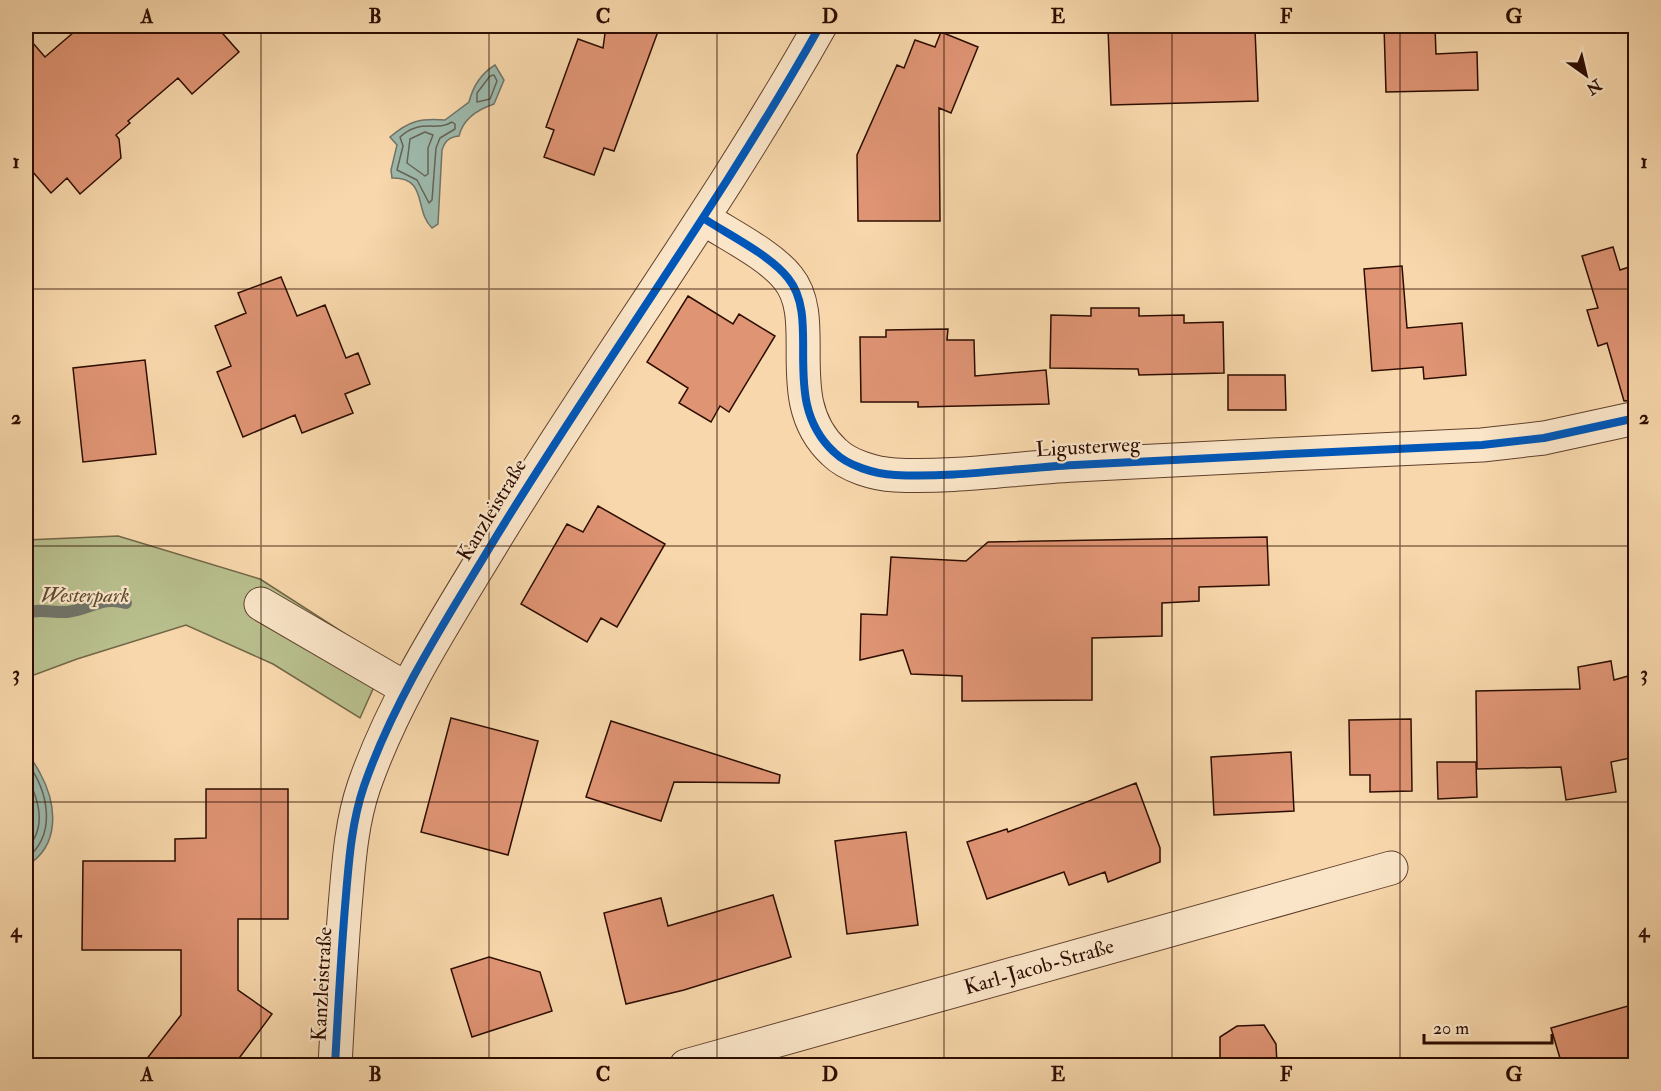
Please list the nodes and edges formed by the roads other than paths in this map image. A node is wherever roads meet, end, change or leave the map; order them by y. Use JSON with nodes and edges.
{"nodes":[{"id":1,"x":819,"y":26,"type":"edge"},
{"id":2,"x":703,"y":218,"type":"junction"},
{"id":3,"x":1635,"y":418,"type":"edge"},
{"id":4,"x":261,"y":604,"type":"dead end"},
{"id":5,"x":407,"y":689,"type":"junction"},
{"id":6,"x":1391,"y":868,"type":"dead end"},
{"id":7,"x":335,"y":1065,"type":"edge"},
{"id":8,"x":686,"y":1065,"type":"edge"}],
"edges":[{"from":1,"to":2,"type":"street","name":"Kanzleistraße"},
{"from":2,"to":3,"type":"street","name":"Ligusterweg"},
{"from":2,"to":5,"type":"street","name":"Kanzleistraße"},
{"from":4,"to":5,"type":"street"},
{"from":5,"to":7,"type":"street","name":"Kanzleistraße"},
{"from":6,"to":8,"type":"street","name":"Karl-Jacob-Straße"}]}
